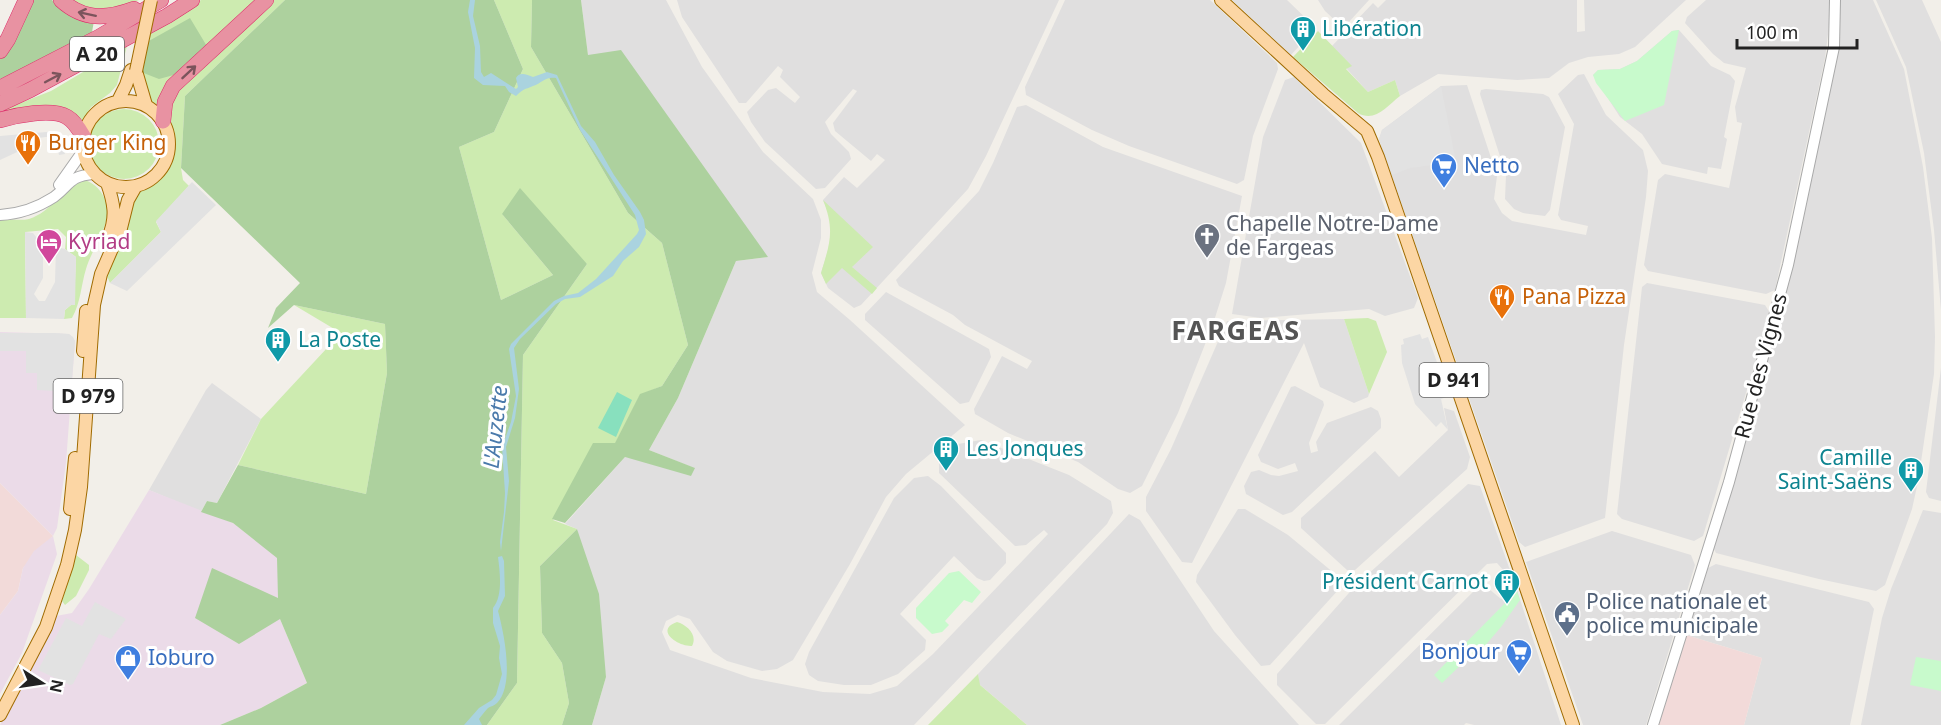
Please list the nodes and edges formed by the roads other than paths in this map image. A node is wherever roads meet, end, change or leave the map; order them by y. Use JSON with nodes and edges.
{"nodes":[{"id":1,"x":26,"y":0,"type":"edge"},
{"id":2,"x":62,"y":0,"type":"edge"},
{"id":3,"x":145,"y":0,"type":"edge"},
{"id":4,"x":151,"y":0,"type":"edge"},
{"id":5,"x":159,"y":0,"type":"edge"},
{"id":6,"x":192,"y":0,"type":"edge"},
{"id":7,"x":266,"y":0,"type":"edge"},
{"id":8,"x":1221,"y":0,"type":"edge"},
{"id":9,"x":1835,"y":0,"type":"edge"},
{"id":10,"x":0,"y":51,"type":"edge"},
{"id":11,"x":133,"y":70,"type":"junction"},
{"id":12,"x":0,"y":88,"type":"edge"},
{"id":13,"x":118,"y":101,"type":"junction"},
{"id":14,"x":0,"y":104,"type":"edge"},
{"id":15,"x":146,"y":105,"type":"junction"},
{"id":16,"x":0,"y":120,"type":"edge"},
{"id":17,"x":163,"y":121,"type":"junction"},
{"id":18,"x":83,"y":143,"type":"junction"},
{"id":19,"x":94,"y":174,"type":"junction"},
{"id":20,"x":107,"y":183,"type":"junction"},
{"id":21,"x":136,"y":186,"type":"junction"},
{"id":22,"x":48,"y":201,"type":"junction"},
{"id":23,"x":0,"y":215,"type":"edge"},
{"id":24,"x":0,"y":704,"type":"edge"},
{"id":25,"x":0,"y":715,"type":"edge"},
{"id":26,"x":1573,"y":725,"type":"edge"},
{"id":27,"x":1653,"y":725,"type":"edge"}],
"edges":[{"from":1,"to":10,"type":"highway"},
{"from":5,"to":2,"type":"highway","one_way":true},
{"from":3,"to":11,"type":"main road"},
{"from":4,"to":11,"type":"main road","bridge":true},
{"from":5,"to":12,"type":"highway","number":"A 20"},
{"from":14,"to":6,"type":"highway","number":"A 20","one_way":true},
{"from":17,"to":7,"type":"highway","one_way":true},
{"from":8,"to":26,"type":"main road","number":"D 941"},
{"from":9,"to":27,"type":"street","name":"Rue des Vignes"},
{"from":11,"to":13,"type":"main road"},
{"from":11,"to":15,"type":"main road"},
{"from":13,"to":15,"type":"main road"},
{"from":13,"to":18,"type":"main road"},
{"from":15,"to":17,"type":"main road"},
{"from":16,"to":18,"type":"highway"},
{"from":17,"to":21,"type":"main road"},
{"from":18,"to":19,"type":"main road"},
{"from":18,"to":22,"type":"street"},
{"from":19,"to":20,"type":"main road"},
{"from":19,"to":22,"type":"street"},
{"from":20,"to":21,"type":"main road"},
{"from":20,"to":24,"type":"main road","number":"D 979"},
{"from":21,"to":25,"type":"main road","number":"D 979"},
{"from":22,"to":23,"type":"street"}]}
